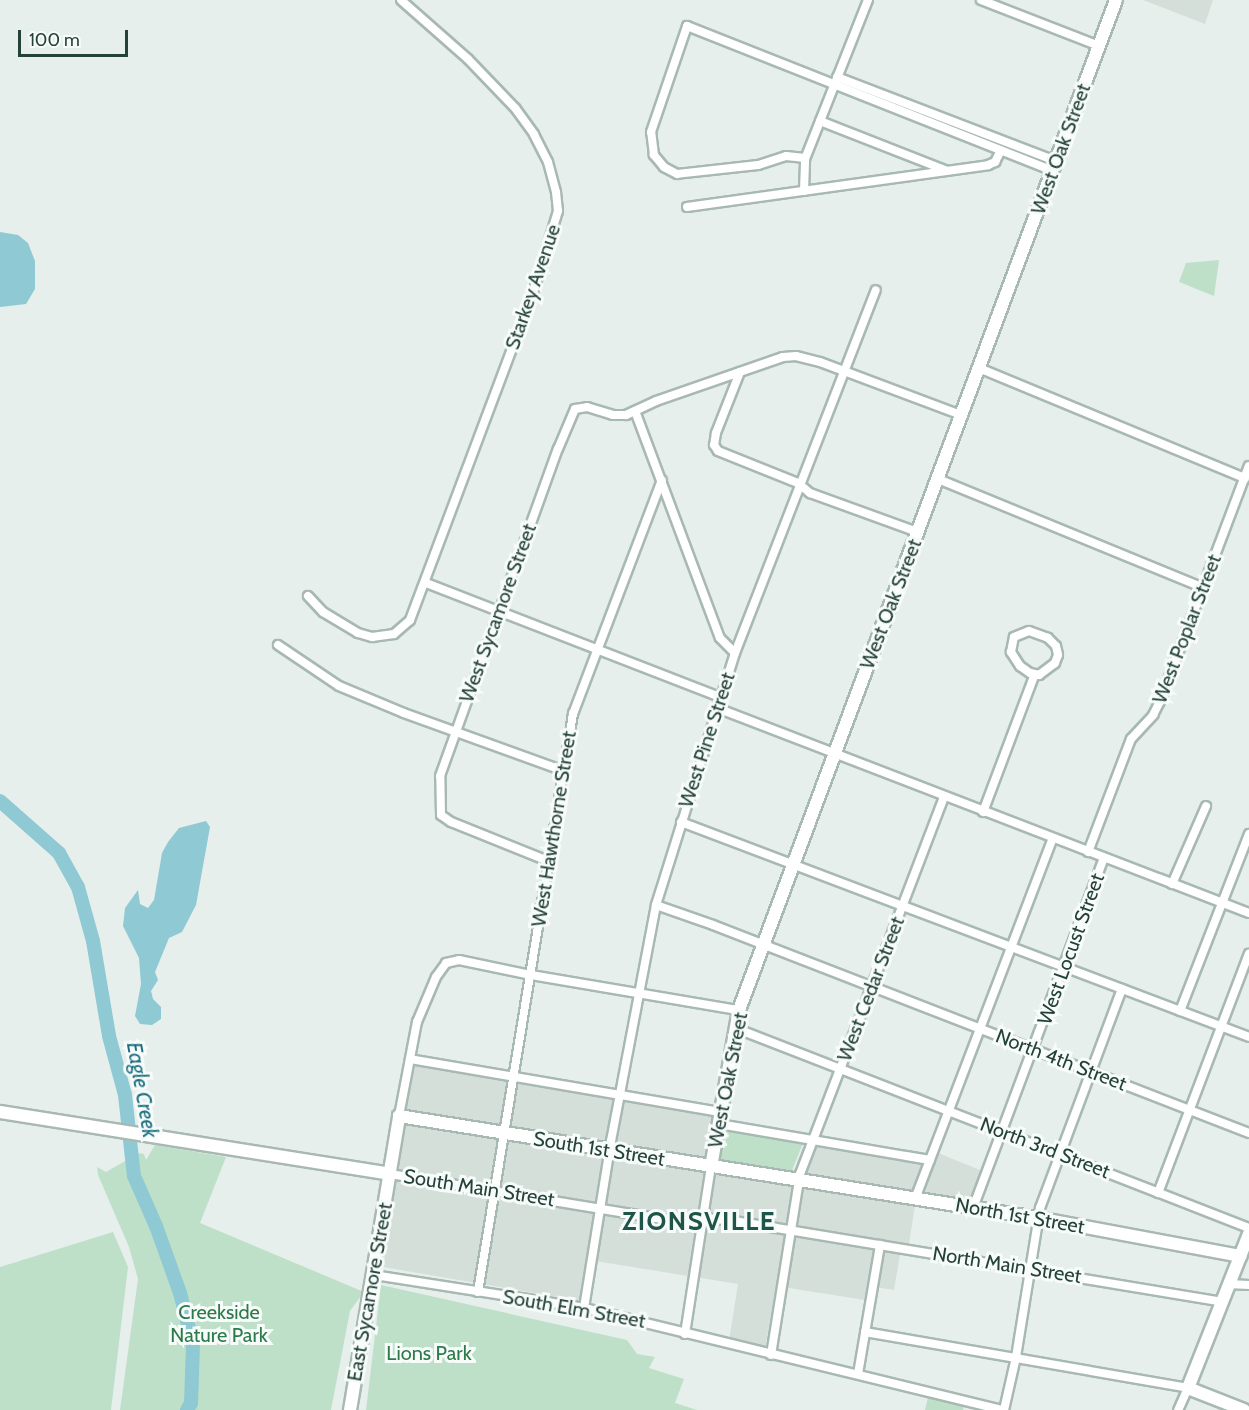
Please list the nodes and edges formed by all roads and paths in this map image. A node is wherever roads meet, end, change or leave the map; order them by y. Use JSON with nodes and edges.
{"nodes":[{"id":1,"x":401,"y":0,"type":"edge"},
{"id":2,"x":868,"y":0,"type":"edge"},
{"id":3,"x":981,"y":0,"type":"edge"},
{"id":4,"x":1116,"y":0,"type":"edge"},
{"id":5,"x":1099,"y":46,"type":"junction"},
{"id":6,"x":835,"y":81,"type":"junction"},
{"id":7,"x":820,"y":120,"type":"junction"},
{"id":8,"x":1001,"y":150,"type":"junction"},
{"id":9,"x":806,"y":158,"type":"junction"},
{"id":10,"x":1054,"y":166,"type":"junction"},
{"id":11,"x":946,"y":170,"type":"junction"},
{"id":12,"x":804,"y":191,"type":"junction"},
{"id":13,"x":687,"y":207,"type":"dead end"},
{"id":14,"x":876,"y":290,"type":"dead end"},
{"id":15,"x":979,"y":368,"type":"junction"},
{"id":16,"x":740,"y":372,"type":"junction"},
{"id":17,"x":844,"y":372,"type":"junction"},
{"id":18,"x":635,"y":411,"type":"junction"},
{"id":19,"x":962,"y":415,"type":"junction"},
{"id":20,"x":1249,"y":466,"type":"edge"},
{"id":21,"x":1245,"y":478,"type":"junction"},
{"id":22,"x":938,"y":479,"type":"junction"},
{"id":23,"x":662,"y":480,"type":"junction"},
{"id":24,"x":801,"y":486,"type":"junction"},
{"id":25,"x":918,"y":532,"type":"junction"},
{"id":26,"x":426,"y":583,"type":"junction"},
{"id":27,"x":1204,"y":588,"type":"junction"},
{"id":28,"x":308,"y":596,"type":"dead end"},
{"id":29,"x":498,"y":613,"type":"junction"},
{"id":30,"x":279,"y":645,"type":"dead end"},
{"id":31,"x":596,"y":650,"type":"junction"},
{"id":32,"x":735,"y":653,"type":"junction"},
{"id":33,"x":1035,"y":674,"type":"junction"},
{"id":34,"x":720,"y":697,"type":"junction"},
{"id":35,"x":717,"y":708,"type":"junction"},
{"id":36,"x":455,"y":732,"type":"junction"},
{"id":37,"x":835,"y":753,"type":"junction"},
{"id":38,"x":564,"y":771,"type":"junction"},
{"id":39,"x":944,"y":797,"type":"junction"},
{"id":40,"x":1206,"y":806,"type":"dead end"},
{"id":41,"x":983,"y":812,"type":"junction"},
{"id":42,"x":681,"y":822,"type":"junction"},
{"id":43,"x":1249,"y":834,"type":"edge"},
{"id":44,"x":1053,"y":838,"type":"junction"},
{"id":45,"x":1088,"y":852,"type":"junction"},
{"id":46,"x":1104,"y":858,"type":"junction"},
{"id":47,"x":548,"y":861,"type":"junction"},
{"id":48,"x":794,"y":864,"type":"junction"},
{"id":49,"x":1173,"y":884,"type":"junction"},
{"id":50,"x":1222,"y":903,"type":"junction"},
{"id":51,"x":656,"y":905,"type":"junction"},
{"id":52,"x":903,"y":906,"type":"junction"},
{"id":53,"x":1249,"y":913,"type":"edge"},
{"id":54,"x":764,"y":946,"type":"junction"},
{"id":55,"x":1011,"y":947,"type":"junction"},
{"id":56,"x":1249,"y":954,"type":"edge"},
{"id":57,"x":1064,"y":967,"type":"junction"},
{"id":58,"x":531,"y":975,"type":"junction"},
{"id":59,"x":872,"y":987,"type":"junction"},
{"id":60,"x":1122,"y":989,"type":"junction"},
{"id":61,"x":638,"y":994,"type":"junction"},
{"id":62,"x":740,"y":1010,"type":"junction"},
{"id":63,"x":1180,"y":1011,"type":"junction"},
{"id":64,"x":1221,"y":1027,"type":"junction"},
{"id":65,"x":735,"y":1028,"type":"junction"},
{"id":66,"x":981,"y":1029,"type":"junction"},
{"id":67,"x":1249,"y":1037,"type":"edge"},
{"id":68,"x":1034,"y":1050,"type":"junction"},
{"id":69,"x":410,"y":1059,"type":"junction"},
{"id":70,"x":841,"y":1068,"type":"junction"},
{"id":71,"x":1092,"y":1072,"type":"junction"},
{"id":72,"x":514,"y":1075,"type":"junction"},
{"id":73,"x":620,"y":1094,"type":"junction"},
{"id":74,"x":1189,"y":1110,"type":"junction"},
{"id":75,"x":950,"y":1111,"type":"junction"},
{"id":76,"x":0,"y":1112,"type":"edge"},
{"id":77,"x":399,"y":1116,"type":"junction"},
{"id":78,"x":720,"y":1118,"type":"junction"},
{"id":79,"x":1003,"y":1131,"type":"junction"},
{"id":80,"x":1249,"y":1133,"type":"edge"},
{"id":81,"x":505,"y":1134,"type":"junction"},
{"id":82,"x":812,"y":1140,"type":"junction"},
{"id":83,"x":609,"y":1151,"type":"junction"},
{"id":84,"x":1060,"y":1153,"type":"junction"},
{"id":85,"x":930,"y":1160,"type":"junction"},
{"id":86,"x":711,"y":1167,"type":"junction"},
{"id":87,"x":390,"y":1174,"type":"junction"},
{"id":88,"x":799,"y":1181,"type":"junction"},
{"id":89,"x":495,"y":1191,"type":"junction"},
{"id":90,"x":1158,"y":1193,"type":"junction"},
{"id":91,"x":915,"y":1199,"type":"junction"},
{"id":92,"x":600,"y":1208,"type":"junction"},
{"id":93,"x":973,"y":1208,"type":"junction"},
{"id":94,"x":703,"y":1218,"type":"junction"},
{"id":95,"x":1037,"y":1218,"type":"junction"},
{"id":96,"x":1249,"y":1228,"type":"edge"},
{"id":97,"x":792,"y":1230,"type":"junction"},
{"id":98,"x":1249,"y":1234,"type":"edge"},
{"id":99,"x":880,"y":1245,"type":"junction"},
{"id":100,"x":1240,"y":1256,"type":"junction"},
{"id":101,"x":1030,"y":1269,"type":"junction"},
{"id":102,"x":374,"y":1275,"type":"junction"},
{"id":103,"x":1229,"y":1284,"type":"junction"},
{"id":104,"x":1249,"y":1285,"type":"edge"},
{"id":105,"x":478,"y":1292,"type":"junction"},
{"id":106,"x":1221,"y":1302,"type":"junction"},
{"id":107,"x":584,"y":1308,"type":"junction"},
{"id":108,"x":865,"y":1332,"type":"junction"},
{"id":109,"x":685,"y":1334,"type":"junction"},
{"id":110,"x":771,"y":1355,"type":"junction"},
{"id":111,"x":1016,"y":1357,"type":"junction"},
{"id":112,"x":858,"y":1374,"type":"junction"},
{"id":113,"x":1188,"y":1388,"type":"junction"},
{"id":114,"x":350,"y":1410,"type":"edge"},
{"id":115,"x":1004,"y":1410,"type":"edge"},
{"id":116,"x":1178,"y":1410,"type":"edge"},
{"id":117,"x":1244,"y":1410,"type":"edge"}],
"edges":[{"from":1,"to":26,"type":"street","name":"Starkey Avenue"},
{"from":2,"to":6,"type":"street"},
{"from":3,"to":5,"type":"street"},
{"from":4,"to":5,"type":"main road","name":"West Oak Street"},
{"from":5,"to":10,"type":"main road","name":"West Oak Street"},
{"from":6,"to":7,"type":"street"},
{"from":6,"to":8,"type":"street"},
{"from":6,"to":9,"type":"street"},
{"from":6,"to":10,"type":"street"},
{"from":7,"to":9,"type":"street"},
{"from":7,"to":11,"type":"street"},
{"from":8,"to":10,"type":"street"},
{"from":8,"to":11,"type":"street"},
{"from":9,"to":12,"type":"street"},
{"from":10,"to":15,"type":"main road","name":"West Oak Street"},
{"from":11,"to":12,"type":"street"},
{"from":12,"to":13,"type":"street"},
{"from":14,"to":17,"type":"street","name":"West Pine Street"},
{"from":15,"to":19,"type":"main road","name":"West Oak Street"},
{"from":15,"to":21,"type":"street"},
{"from":16,"to":17,"type":"street"},
{"from":16,"to":18,"type":"street"},
{"from":16,"to":24,"type":"street"},
{"from":17,"to":19,"type":"street"},
{"from":17,"to":24,"type":"street","name":"West Pine Street"},
{"from":18,"to":23,"type":"street"},
{"from":18,"to":29,"type":"street","name":"West Sycamore Street"},
{"from":19,"to":22,"type":"main road","name":"West Oak Street"},
{"from":20,"to":21,"type":"street","name":"West Poplar Street"},
{"from":21,"to":27,"type":"street","name":"West Poplar Street"},
{"from":22,"to":25,"type":"main road","name":"West Oak Street"},
{"from":22,"to":27,"type":"street"},
{"from":23,"to":31,"type":"street","name":"West Hawthorne Street"},
{"from":23,"to":32,"type":"street"},
{"from":24,"to":25,"type":"street"},
{"from":24,"to":32,"type":"street","name":"West Pine Street"},
{"from":25,"to":37,"type":"main road","name":"West Oak Street"},
{"from":26,"to":28,"type":"street","name":"Starkey Avenue"},
{"from":26,"to":29,"type":"street"},
{"from":27,"to":45,"type":"street","name":"West Poplar Street"},
{"from":29,"to":31,"type":"street"},
{"from":29,"to":36,"type":"street","name":"West Sycamore Street"},
{"from":30,"to":36,"type":"street"},
{"from":31,"to":34,"type":"street"},
{"from":31,"to":38,"type":"street","name":"West Hawthorne Street"},
{"from":32,"to":34,"type":"street","name":"West Pine Street"},
{"from":33,"to":33,"type":"street"},
{"from":33,"to":41,"type":"street"},
{"from":34,"to":35,"type":"street","name":"West Pine Street"},
{"from":35,"to":37,"type":"street"},
{"from":35,"to":42,"type":"street","name":"West Pine Street"},
{"from":36,"to":38,"type":"street"},
{"from":36,"to":47,"type":"street","name":"West Sycamore Street"},
{"from":37,"to":39,"type":"street"},
{"from":37,"to":48,"type":"main road","name":"West Oak Street"},
{"from":38,"to":47,"type":"street","name":"West Hawthorne Street"},
{"from":39,"to":41,"type":"street"},
{"from":39,"to":52,"type":"street","name":"West Cedar Street"},
{"from":40,"to":49,"type":"street"},
{"from":41,"to":44,"type":"street"},
{"from":42,"to":48,"type":"street"},
{"from":42,"to":51,"type":"street","name":"West Pine Street"},
{"from":43,"to":50,"type":"street"},
{"from":44,"to":45,"type":"street"},
{"from":44,"to":55,"type":"street"},
{"from":45,"to":46,"type":"street"},
{"from":46,"to":49,"type":"street"},
{"from":46,"to":57,"type":"street","name":"West Locust Street"},
{"from":47,"to":58,"type":"street","name":"West Hawthorne Street"},
{"from":48,"to":52,"type":"street"},
{"from":48,"to":54,"type":"main road","name":"West Oak Street"},
{"from":49,"to":50,"type":"street"},
{"from":50,"to":53,"type":"street"},
{"from":50,"to":63,"type":"street"},
{"from":51,"to":54,"type":"street","name":"North 4th Street"},
{"from":51,"to":61,"type":"street","name":"West Pine Street"},
{"from":52,"to":55,"type":"street"},
{"from":52,"to":59,"type":"street","name":"West Cedar Street"},
{"from":54,"to":59,"type":"street","name":"North 4th Street"},
{"from":54,"to":62,"type":"main road","name":"West Oak Street"},
{"from":55,"to":57,"type":"street"},
{"from":55,"to":66,"type":"street"},
{"from":56,"to":64,"type":"street"},
{"from":57,"to":60,"type":"street"},
{"from":57,"to":68,"type":"street","name":"West Locust Street"},
{"from":58,"to":61,"type":"street"},
{"from":58,"to":69,"type":"street"},
{"from":58,"to":72,"type":"street","name":"West Hawthorne Street"},
{"from":59,"to":66,"type":"street","name":"North 4th Street"},
{"from":59,"to":70,"type":"street","name":"West Cedar Street"},
{"from":60,"to":63,"type":"street"},
{"from":60,"to":71,"type":"street"},
{"from":61,"to":62,"type":"street"},
{"from":61,"to":73,"type":"street","name":"West Pine Street"},
{"from":62,"to":65,"type":"main road","name":"West Oak Street"},
{"from":63,"to":64,"type":"street"},
{"from":64,"to":67,"type":"street"},
{"from":64,"to":74,"type":"street"},
{"from":65,"to":70,"type":"street","name":"North 3rd Street"},
{"from":65,"to":78,"type":"main road","name":"West Oak Street"},
{"from":66,"to":68,"type":"street","name":"North 4th Street"},
{"from":66,"to":75,"type":"street"},
{"from":68,"to":71,"type":"street","name":"North 4th Street"},
{"from":68,"to":79,"type":"street","name":"West Locust Street"},
{"from":69,"to":72,"type":"street"},
{"from":69,"to":77,"type":"street"},
{"from":70,"to":75,"type":"street","name":"North 3rd Street"},
{"from":70,"to":82,"type":"street","name":"West Cedar Street"},
{"from":71,"to":74,"type":"street","name":"North 4th Street"},
{"from":71,"to":84,"type":"street"},
{"from":72,"to":73,"type":"street"},
{"from":72,"to":81,"type":"street","name":"West Hawthorne Street"},
{"from":73,"to":78,"type":"street"},
{"from":73,"to":83,"type":"street","name":"West Pine Street"},
{"from":74,"to":80,"type":"street","name":"North 4th Street"},
{"from":74,"to":90,"type":"street"},
{"from":75,"to":79,"type":"street","name":"North 3rd Street"},
{"from":75,"to":85,"type":"street"},
{"from":76,"to":87,"type":"main road","name":"South Main Street"},
{"from":77,"to":81,"type":"main road","name":"South 1st Street"},
{"from":77,"to":87,"type":"main road"},
{"from":78,"to":82,"type":"street"},
{"from":78,"to":86,"type":"main road","name":"West Oak Street"},
{"from":79,"to":84,"type":"street","name":"North 3rd Street"},
{"from":79,"to":93,"type":"street","name":"West Locust Street"},
{"from":81,"to":83,"type":"main road","name":"South 1st Street"},
{"from":81,"to":89,"type":"street","name":"West Hawthorne Street"},
{"from":82,"to":85,"type":"street"},
{"from":82,"to":88,"type":"street","name":"West Cedar Street"},
{"from":83,"to":86,"type":"main road","name":"South 1st Street"},
{"from":83,"to":92,"type":"street","name":"West Pine Street"},
{"from":84,"to":90,"type":"street","name":"North 3rd Street"},
{"from":84,"to":95,"type":"street"},
{"from":85,"to":91,"type":"street"},
{"from":86,"to":88,"type":"main road","name":"South 1st Street"},
{"from":86,"to":94,"type":"street","name":"West Oak Street"},
{"from":87,"to":89,"type":"street","name":"South Main Street"},
{"from":87,"to":102,"type":"main road","name":"East Sycamore Street"},
{"from":88,"to":91,"type":"main road","name":"North 1st Street"},
{"from":88,"to":97,"type":"street","name":"West Cedar Street"},
{"from":89,"to":92,"type":"street","name":"South Main Street"},
{"from":89,"to":105,"type":"street","name":"West Hawthorne Street"},
{"from":90,"to":96,"type":"street","name":"North 3rd Street"},
{"from":91,"to":93,"type":"main road","name":"North 1st Street"},
{"from":92,"to":94,"type":"street","name":"South Main Street"},
{"from":92,"to":107,"type":"street","name":"West Pine Street"},
{"from":93,"to":95,"type":"main road","name":"North 1st Street"},
{"from":94,"to":97,"type":"street","name":"South Main Street"},
{"from":94,"to":109,"type":"street","name":"West Oak Street"},
{"from":95,"to":100,"type":"main road","name":"North 1st Street"},
{"from":95,"to":101,"type":"street"},
{"from":97,"to":99,"type":"street","name":"North Main Street"},
{"from":97,"to":110,"type":"street","name":"West Cedar Street"},
{"from":98,"to":100,"type":"main road"},
{"from":99,"to":101,"type":"street","name":"North Main Street"},
{"from":99,"to":108,"type":"street"},
{"from":100,"to":103,"type":"main road"},
{"from":101,"to":106,"type":"street","name":"North Main Street"},
{"from":101,"to":111,"type":"street"},
{"from":102,"to":105,"type":"street","name":"South Elm Street"},
{"from":102,"to":114,"type":"main road","name":"East Sycamore Street"},
{"from":103,"to":104,"type":"street"},
{"from":103,"to":106,"type":"main road"},
{"from":105,"to":107,"type":"street","name":"South Elm Street"},
{"from":106,"to":113,"type":"main road"},
{"from":107,"to":109,"type":"street","name":"South Elm Street"},
{"from":108,"to":111,"type":"street"},
{"from":108,"to":112,"type":"street"},
{"from":109,"to":110,"type":"street","name":"South Elm Street"},
{"from":110,"to":112,"type":"street","name":"South Elm Street"},
{"from":111,"to":113,"type":"street"},
{"from":111,"to":115,"type":"street"},
{"from":112,"to":115,"type":"street","name":"South Elm Street"},
{"from":113,"to":116,"type":"street"},
{"from":113,"to":117,"type":"main road"}]}
